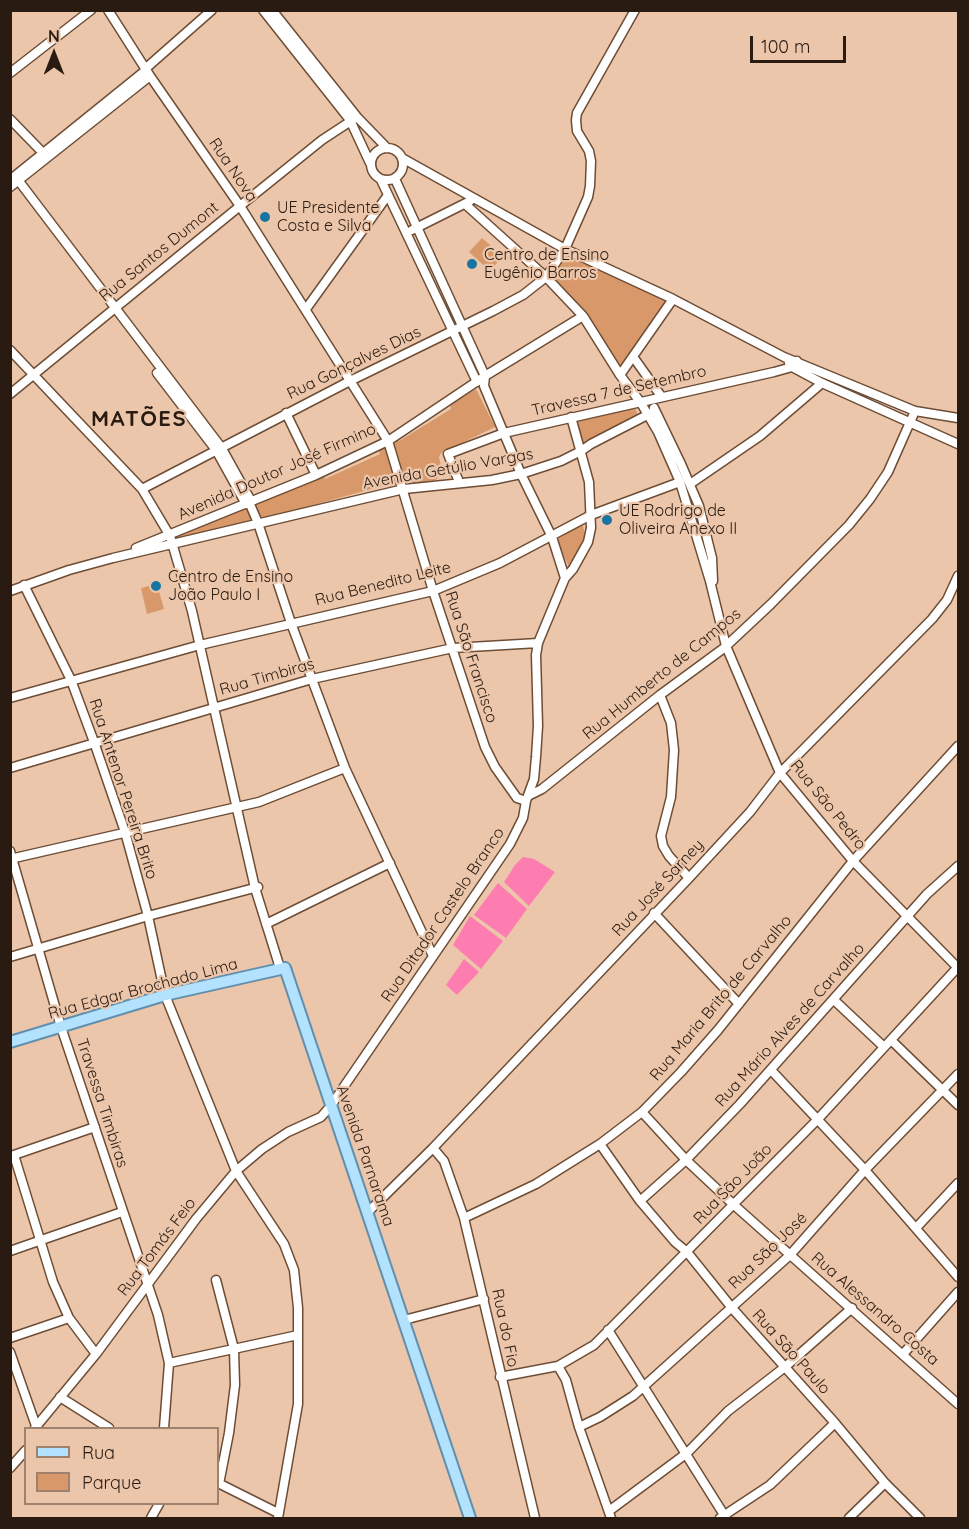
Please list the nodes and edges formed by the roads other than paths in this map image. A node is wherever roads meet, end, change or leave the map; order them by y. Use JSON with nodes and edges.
{"nodes":[{"id":1,"x":92,"y":10,"type":"edge"},
{"id":2,"x":108,"y":10,"type":"edge"},
{"id":3,"x":212,"y":10,"type":"edge"},
{"id":4,"x":263,"y":10,"type":"edge"},
{"id":5,"x":272,"y":10,"type":"edge"},
{"id":6,"x":635,"y":10,"type":"edge"},
{"id":7,"x":147,"y":72,"type":"junction"},
{"id":8,"x":10,"y":73,"type":"edge"},
{"id":9,"x":353,"y":118,"type":"junction"},
{"id":10,"x":10,"y":119,"type":"edge"},
{"id":11,"x":387,"y":148,"type":"junction"},
{"id":12,"x":45,"y":155,"type":"junction"},
{"id":13,"x":402,"y":158,"type":"junction"},
{"id":14,"x":370,"y":163,"type":"junction"},
{"id":15,"x":395,"y":179,"type":"junction"},
{"id":16,"x":381,"y":180,"type":"junction"},
{"id":17,"x":13,"y":181,"type":"edge"},
{"id":18,"x":387,"y":195,"type":"junction"},
{"id":19,"x":475,"y":198,"type":"junction"},
{"id":20,"x":465,"y":204,"type":"junction"},
{"id":21,"x":240,"y":206,"type":"junction"},
{"id":22,"x":416,"y":228,"type":"junction"},
{"id":23,"x":406,"y":233,"type":"junction"},
{"id":24,"x":565,"y":249,"type":"junction"},
{"id":25,"x":546,"y":277,"type":"junction"},
{"id":26,"x":673,"y":299,"type":"junction"},
{"id":27,"x":112,"y":309,"type":"junction"},
{"id":28,"x":306,"y":309,"type":"junction"},
{"id":29,"x":583,"y":316,"type":"junction"},
{"id":30,"x":463,"y":326,"type":"junction"},
{"id":31,"x":453,"y":331,"type":"junction"},
{"id":32,"x":10,"y":350,"type":"edge"},
{"id":33,"x":634,"y":358,"type":"junction"},
{"id":34,"x":794,"y":364,"type":"junction"},
{"id":35,"x":33,"y":374,"type":"junction"},
{"id":36,"x":620,"y":375,"type":"junction"},
{"id":37,"x":485,"y":376,"type":"junction"},
{"id":38,"x":350,"y":381,"type":"junction"},
{"id":39,"x":822,"y":383,"type":"junction"},
{"id":40,"x":481,"y":384,"type":"junction"},
{"id":41,"x":10,"y":393,"type":"edge"},
{"id":42,"x":661,"y":396,"type":"junction"},
{"id":43,"x":879,"y":397,"type":"junction"},
{"id":44,"x":646,"y":402,"type":"junction"},
{"id":45,"x":873,"y":406,"type":"junction"},
{"id":46,"x":915,"y":411,"type":"junction"},
{"id":47,"x":651,"y":412,"type":"junction"},
{"id":48,"x":286,"y":413,"type":"junction"},
{"id":49,"x":571,"y":417,"type":"junction"},
{"id":50,"x":958,"y":418,"type":"edge"},
{"id":51,"x":910,"y":423,"type":"junction"},
{"id":52,"x":504,"y":433,"type":"junction"},
{"id":53,"x":388,"y":441,"type":"junction"},
{"id":54,"x":958,"y":444,"type":"edge"},
{"id":55,"x":218,"y":449,"type":"junction"},
{"id":56,"x":581,"y":451,"type":"junction"},
{"id":57,"x":521,"y":474,"type":"junction"},
{"id":58,"x":316,"y":475,"type":"junction"},
{"id":59,"x":459,"y":482,"type":"junction"},
{"id":60,"x":680,"y":482,"type":"junction"},
{"id":61,"x":690,"y":484,"type":"junction"},
{"id":62,"x":142,"y":489,"type":"junction"},
{"id":63,"x":404,"y":489,"type":"junction"},
{"id":64,"x":249,"y":502,"type":"junction"},
{"id":65,"x":591,"y":515,"type":"junction"},
{"id":66,"x":258,"y":524,"type":"junction"},
{"id":67,"x":552,"y":537,"type":"junction"},
{"id":68,"x":171,"y":540,"type":"junction"},
{"id":69,"x":958,"y":576,"type":"edge"},
{"id":70,"x":565,"y":578,"type":"junction"},
{"id":71,"x":24,"y":585,"type":"junction"},
{"id":72,"x":10,"y":591,"type":"edge"},
{"id":73,"x":433,"y":591,"type":"junction"},
{"id":74,"x":713,"y":594,"type":"junction"},
{"id":75,"x":291,"y":622,"type":"junction"},
{"id":76,"x":538,"y":643,"type":"junction"},
{"id":77,"x":200,"y":645,"type":"junction"},
{"id":78,"x":726,"y":646,"type":"junction"},
{"id":79,"x":453,"y":648,"type":"junction"},
{"id":80,"x":312,"y":679,"type":"junction"},
{"id":81,"x":71,"y":680,"type":"junction"},
{"id":82,"x":660,"y":695,"type":"junction"},
{"id":83,"x":10,"y":698,"type":"edge"},
{"id":84,"x":215,"y":707,"type":"junction"},
{"id":85,"x":94,"y":742,"type":"junction"},
{"id":86,"x":958,"y":746,"type":"edge"},
{"id":87,"x":10,"y":768,"type":"edge"},
{"id":88,"x":345,"y":768,"type":"junction"},
{"id":89,"x":780,"y":773,"type":"junction"},
{"id":90,"x":528,"y":798,"type":"junction"},
{"id":91,"x":237,"y":805,"type":"junction"},
{"id":92,"x":125,"y":832,"type":"junction"},
{"id":93,"x":11,"y":856,"type":"edge"},
{"id":94,"x":853,"y":861,"type":"junction"},
{"id":95,"x":390,"y":863,"type":"junction"},
{"id":96,"x":958,"y":866,"type":"edge"},
{"id":97,"x":689,"y":878,"type":"junction"},
{"id":98,"x":258,"y":887,"type":"junction"},
{"id":99,"x":654,"y":913,"type":"junction"},
{"id":100,"x":148,"y":916,"type":"junction"},
{"id":101,"x":908,"y":916,"type":"junction"},
{"id":102,"x":268,"y":923,"type":"junction"},
{"id":103,"x":38,"y":949,"type":"junction"},
{"id":104,"x":433,"y":956,"type":"junction"},
{"id":105,"x":10,"y":957,"type":"edge"},
{"id":106,"x":282,"y":968,"type":"junction"},
{"id":107,"x":958,"y":968,"type":"edge"},
{"id":108,"x":165,"y":995,"type":"junction"},
{"id":109,"x":834,"y":1000,"type":"junction"},
{"id":110,"x":739,"y":1004,"type":"junction"},
{"id":111,"x":61,"y":1027,"type":"junction"},
{"id":112,"x":891,"y":1040,"type":"junction"},
{"id":113,"x":10,"y":1042,"type":"edge"},
{"id":114,"x":884,"y":1047,"type":"junction"},
{"id":115,"x":771,"y":1070,"type":"junction"},
{"id":116,"x":958,"y":1074,"type":"edge"},
{"id":117,"x":943,"y":1091,"type":"junction"},
{"id":118,"x":328,"y":1103,"type":"junction"},
{"id":119,"x":958,"y":1105,"type":"edge"},
{"id":120,"x":642,"y":1112,"type":"junction"},
{"id":121,"x":818,"y":1119,"type":"junction"},
{"id":122,"x":94,"y":1126,"type":"junction"},
{"id":123,"x":600,"y":1144,"type":"junction"},
{"id":124,"x":434,"y":1149,"type":"junction"},
{"id":125,"x":12,"y":1155,"type":"edge"},
{"id":126,"x":686,"y":1160,"type":"junction"},
{"id":127,"x":865,"y":1170,"type":"junction"},
{"id":128,"x":236,"y":1171,"type":"junction"},
{"id":129,"x":958,"y":1183,"type":"edge"},
{"id":130,"x":640,"y":1201,"type":"junction"},
{"id":131,"x":734,"y":1205,"type":"junction"},
{"id":132,"x":122,"y":1212,"type":"junction"},
{"id":133,"x":365,"y":1213,"type":"junction"},
{"id":134,"x":464,"y":1218,"type":"junction"},
{"id":135,"x":916,"y":1228,"type":"junction"},
{"id":136,"x":42,"y":1242,"type":"junction"},
{"id":137,"x":10,"y":1251,"type":"edge"},
{"id":138,"x":687,"y":1252,"type":"junction"},
{"id":139,"x":790,"y":1255,"type":"junction"},
{"id":140,"x":958,"y":1277,"type":"edge"},
{"id":141,"x":216,"y":1280,"type":"dead end"},
{"id":142,"x":147,"y":1285,"type":"junction"},
{"id":143,"x":958,"y":1292,"type":"edge"},
{"id":144,"x":484,"y":1299,"type":"junction"},
{"id":145,"x":732,"y":1308,"type":"junction"},
{"id":146,"x":852,"y":1308,"type":"junction"},
{"id":147,"x":69,"y":1318,"type":"junction"},
{"id":148,"x":401,"y":1321,"type":"junction"},
{"id":149,"x":608,"y":1330,"type":"junction"},
{"id":150,"x":298,"y":1335,"type":"junction"},
{"id":151,"x":10,"y":1338,"type":"edge"},
{"id":152,"x":234,"y":1349,"type":"junction"},
{"id":153,"x":10,"y":1352,"type":"edge"},
{"id":154,"x":904,"y":1353,"type":"junction"},
{"id":155,"x":96,"y":1354,"type":"junction"},
{"id":156,"x":169,"y":1364,"type":"junction"},
{"id":157,"x":558,"y":1366,"type":"junction"},
{"id":158,"x":785,"y":1367,"type":"junction"},
{"id":159,"x":500,"y":1377,"type":"junction"},
{"id":160,"x":643,"y":1386,"type":"junction"},
{"id":161,"x":60,"y":1396,"type":"junction"},
{"id":162,"x":958,"y":1404,"type":"edge"},
{"id":163,"x":835,"y":1423,"type":"junction"},
{"id":164,"x":35,"y":1427,"type":"edge"},
{"id":165,"x":107,"y":1427,"type":"edge"},
{"id":166,"x":164,"y":1427,"type":"edge"},
{"id":167,"x":579,"y":1427,"type":"junction"},
{"id":168,"x":24,"y":1453,"type":"edge"},
{"id":169,"x":687,"y":1453,"type":"junction"},
{"id":170,"x":450,"y":1468,"type":"junction"},
{"id":171,"x":12,"y":1469,"type":"edge"},
{"id":172,"x":219,"y":1478,"type":"edge"},
{"id":173,"x":885,"y":1483,"type":"junction"},
{"id":174,"x":219,"y":1484,"type":"edge"},
{"id":175,"x":610,"y":1515,"type":"edge"},
{"id":176,"x":278,"y":1516,"type":"edge"},
{"id":177,"x":723,"y":1517,"type":"edge"},
{"id":178,"x":463,"y":1518,"type":"edge"},
{"id":179,"x":470,"y":1518,"type":"edge"},
{"id":180,"x":535,"y":1518,"type":"edge"},
{"id":181,"x":849,"y":1518,"type":"edge"},
{"id":182,"x":921,"y":1518,"type":"edge"}],
"edges":[{"from":1,"to":8,"type":"street"},
{"from":2,"to":7,"type":"street","name":"Rua Nova"},
{"from":3,"to":7,"type":"street"},
{"from":4,"to":9,"type":"street"},
{"from":5,"to":9,"type":"street"},
{"from":6,"to":24,"type":"street","name":"Rua Gonçalves Dias"},
{"from":7,"to":12,"type":"street"},
{"from":7,"to":21,"type":"street","name":"Rua Nova"},
{"from":9,"to":11,"type":"street"},
{"from":9,"to":14,"type":"street"},
{"from":9,"to":21,"type":"street","name":"Rua Santos Dumont"},
{"from":10,"to":12,"type":"street"},
{"from":11,"to":13,"type":"street"},
{"from":11,"to":14,"type":"street"},
{"from":12,"to":17,"type":"street"},
{"from":13,"to":15,"type":"street"},
{"from":13,"to":19,"type":"street"},
{"from":14,"to":16,"type":"street"},
{"from":15,"to":16,"type":"street"},
{"from":15,"to":22,"type":"street"},
{"from":16,"to":18,"type":"street"},
{"from":17,"to":27,"type":"street"},
{"from":18,"to":23,"type":"street"},
{"from":18,"to":28,"type":"street"},
{"from":19,"to":20,"type":"street"},
{"from":19,"to":24,"type":"street"},
{"from":20,"to":22,"type":"street"},
{"from":20,"to":25,"type":"street","name":"Rua São Pedro"},
{"from":21,"to":27,"type":"street","name":"Rua Santos Dumont"},
{"from":21,"to":28,"type":"street","name":"Rua Nova"},
{"from":22,"to":23,"type":"street"},
{"from":22,"to":30,"type":"street"},
{"from":23,"to":31,"type":"street"},
{"from":24,"to":25,"type":"street","name":"Rua Gonçalves Dias"},
{"from":24,"to":26,"type":"street"},
{"from":25,"to":29,"type":"street","name":"Rua São Pedro"},
{"from":25,"to":30,"type":"street","name":"Rua Gonçalves Dias"},
{"from":26,"to":33,"type":"street"},
{"from":26,"to":34,"type":"street"},
{"from":27,"to":35,"type":"street","name":"Rua Santos Dumont"},
{"from":27,"to":55,"type":"street"},
{"from":28,"to":38,"type":"street","name":"Rua Nova"},
{"from":29,"to":36,"type":"street","name":"Rua São Pedro"},
{"from":29,"to":37,"type":"street"},
{"from":30,"to":31,"type":"street","name":"Rua Gonçalves Dias"},
{"from":30,"to":37,"type":"street"},
{"from":31,"to":38,"type":"street","name":"Rua Gonçalves Dias"},
{"from":31,"to":40,"type":"street"},
{"from":32,"to":35,"type":"street","name":"Avenida Parnarama"},
{"from":33,"to":36,"type":"street"},
{"from":33,"to":42,"type":"street"},
{"from":34,"to":39,"type":"street"},
{"from":34,"to":42,"type":"street","name":"Travessa 7 de Setembro"},
{"from":34,"to":43,"type":"street"},
{"from":35,"to":41,"type":"street","name":"Rua Santos Dumont"},
{"from":35,"to":62,"type":"street","name":"Avenida Parnarama"},
{"from":36,"to":44,"type":"street","name":"Rua São Pedro"},
{"from":37,"to":40,"type":"street"},
{"from":38,"to":48,"type":"street","name":"Rua Gonçalves Dias"},
{"from":38,"to":53,"type":"street","name":"Rua Nova"},
{"from":39,"to":45,"type":"street"},
{"from":39,"to":61,"type":"street"},
{"from":40,"to":52,"type":"street"},
{"from":40,"to":53,"type":"street","name":"Avenida Doutor José Firmino"},
{"from":42,"to":44,"type":"street","name":"Travessa 7 de Setembro"},
{"from":43,"to":45,"type":"street"},
{"from":43,"to":46,"type":"street"},
{"from":44,"to":47,"type":"street","name":"Rua São Pedro"},
{"from":44,"to":49,"type":"street","name":"Travessa 7 de Setembro"},
{"from":45,"to":51,"type":"street"},
{"from":46,"to":50,"type":"street"},
{"from":46,"to":51,"type":"street","name":"Rua Humberto de Campos"},
{"from":47,"to":56,"type":"street","name":"Avenida Getúlio Vargas"},
{"from":47,"to":60,"type":"street","name":"Rua São Pedro"},
{"from":47,"to":61,"type":"street","name":"Rua São Pedro"},
{"from":48,"to":55,"type":"street","name":"Rua Gonçalves Dias"},
{"from":48,"to":58,"type":"street"},
{"from":49,"to":52,"type":"street","name":"Travessa 7 de Setembro"},
{"from":49,"to":56,"type":"street","name":"Rua Ditador Castelo Branco"},
{"from":51,"to":54,"type":"street"},
{"from":51,"to":78,"type":"street","name":"Rua Humberto de Campos"},
{"from":52,"to":57,"type":"street"},
{"from":52,"to":59,"type":"street","name":"Travessa 7 de Setembro"},
{"from":53,"to":58,"type":"street","name":"Avenida Doutor José Firmino"},
{"from":53,"to":63,"type":"street","name":"Rua São Francisco"},
{"from":55,"to":62,"type":"street","name":"Rua Gonçalves Dias"},
{"from":55,"to":64,"type":"street"},
{"from":56,"to":57,"type":"street","name":"Avenida Getúlio Vargas"},
{"from":56,"to":65,"type":"street","name":"Rua Ditador Castelo Branco"},
{"from":57,"to":59,"type":"street","name":"Avenida Getúlio Vargas"},
{"from":57,"to":67,"type":"street"},
{"from":58,"to":64,"type":"street","name":"Avenida Doutor José Firmino"},
{"from":59,"to":63,"type":"street","name":"Avenida Getúlio Vargas"},
{"from":60,"to":65,"type":"street","name":"Rua Benedito Leite"},
{"from":60,"to":74,"type":"street","name":"Rua São Pedro"},
{"from":61,"to":74,"type":"street","name":"Rua São Pedro"},
{"from":62,"to":68,"type":"street","name":"Avenida Parnarama"},
{"from":63,"to":66,"type":"street","name":"Avenida Getúlio Vargas"},
{"from":63,"to":73,"type":"street","name":"Rua São Francisco"},
{"from":64,"to":66,"type":"street"},
{"from":64,"to":68,"type":"street","name":"Avenida Doutor José Firmino"},
{"from":65,"to":67,"type":"street","name":"Rua Benedito Leite"},
{"from":65,"to":70,"type":"street","name":"Rua Ditador Castelo Branco"},
{"from":66,"to":68,"type":"street","name":"Avenida Getúlio Vargas"},
{"from":66,"to":75,"type":"street"},
{"from":67,"to":70,"type":"street"},
{"from":67,"to":73,"type":"street","name":"Rua Benedito Leite"},
{"from":68,"to":71,"type":"street","name":"Avenida Doutor José Firmino"},
{"from":68,"to":77,"type":"street","name":"Avenida Parnarama"},
{"from":69,"to":89,"type":"street","name":"Rua José Sarney"},
{"from":70,"to":76,"type":"street","name":"Rua Ditador Castelo Branco"},
{"from":71,"to":72,"type":"street","name":"Avenida Doutor José Firmino"},
{"from":71,"to":81,"type":"street","name":"Rua Antenor Pereira Brito"},
{"from":73,"to":75,"type":"street","name":"Rua Benedito Leite"},
{"from":73,"to":79,"type":"street","name":"Rua São Francisco"},
{"from":74,"to":78,"type":"street","name":"Rua São Pedro"},
{"from":75,"to":77,"type":"street","name":"Rua Benedito Leite"},
{"from":75,"to":80,"type":"street"},
{"from":76,"to":79,"type":"street","name":"Rua Timbiras"},
{"from":76,"to":90,"type":"street","name":"Rua Ditador Castelo Branco"},
{"from":77,"to":81,"type":"street","name":"Rua Benedito Leite"},
{"from":77,"to":84,"type":"street","name":"Avenida Parnarama"},
{"from":78,"to":82,"type":"street","name":"Rua Humberto de Campos"},
{"from":78,"to":89,"type":"street","name":"Rua São Pedro"},
{"from":79,"to":80,"type":"street","name":"Rua Timbiras"},
{"from":79,"to":90,"type":"street","name":"Rua São Francisco"},
{"from":80,"to":84,"type":"street","name":"Rua Timbiras"},
{"from":80,"to":88,"type":"street"},
{"from":81,"to":83,"type":"street","name":"Rua Benedito Leite"},
{"from":81,"to":85,"type":"street","name":"Rua Antenor Pereira Brito"},
{"from":82,"to":90,"type":"street","name":"Rua Humberto de Campos"},
{"from":82,"to":97,"type":"street"},
{"from":84,"to":85,"type":"street","name":"Rua Timbiras"},
{"from":84,"to":91,"type":"street","name":"Avenida Parnarama"},
{"from":85,"to":87,"type":"street","name":"Rua Timbiras"},
{"from":85,"to":92,"type":"street","name":"Rua Antenor Pereira Brito"},
{"from":86,"to":94,"type":"street","name":"Rua Maria Brito de Carvalho"},
{"from":88,"to":91,"type":"street"},
{"from":88,"to":95,"type":"street"},
{"from":89,"to":94,"type":"street","name":"Rua São Pedro"},
{"from":89,"to":97,"type":"street","name":"Rua José Sarney"},
{"from":90,"to":104,"type":"street","name":"Rua Ditador Castelo Branco"},
{"from":91,"to":92,"type":"street"},
{"from":91,"to":98,"type":"street","name":"Avenida Parnarama"},
{"from":92,"to":93,"type":"street"},
{"from":92,"to":100,"type":"street","name":"Rua Antenor Pereira Brito"},
{"from":93,"to":103,"type":"street","name":"Travessa Timbiras"},
{"from":94,"to":101,"type":"street","name":"Rua São Pedro"},
{"from":94,"to":110,"type":"street","name":"Rua Maria Brito de Carvalho"},
{"from":95,"to":102,"type":"street"},
{"from":95,"to":104,"type":"street"},
{"from":96,"to":101,"type":"street","name":"Rua Mário Alves de Carvalho"},
{"from":97,"to":99,"type":"street","name":"Rua José Sarney"},
{"from":98,"to":100,"type":"street"},
{"from":98,"to":102,"type":"street","name":"Avenida Parnarama"},
{"from":99,"to":110,"type":"street"},
{"from":99,"to":124,"type":"street","name":"Rua José Sarney"},
{"from":100,"to":103,"type":"street"},
{"from":100,"to":108,"type":"street","name":"Rua Antenor Pereira Brito"},
{"from":101,"to":107,"type":"street","name":"Rua São Pedro"},
{"from":101,"to":109,"type":"street","name":"Rua Mário Alves de Carvalho"},
{"from":102,"to":106,"type":"street","name":"Avenida Parnarama"},
{"from":103,"to":105,"type":"street"},
{"from":103,"to":111,"type":"street","name":"Travessa Timbiras"},
{"from":104,"to":118,"type":"street","name":"Rua Ditador Castelo Branco"},
{"from":106,"to":108,"type":"main road","name":"Rua Edgar Brochado Lima"},
{"from":106,"to":118,"type":"main road","name":"Avenida Parnarama"},
{"from":107,"to":112,"type":"street","name":"Rua São João"},
{"from":108,"to":111,"type":"main road","name":"Rua Edgar Brochado Lima"},
{"from":108,"to":128,"type":"street","name":"Rua Antenor Pereira Brito"},
{"from":109,"to":114,"type":"street"},
{"from":109,"to":115,"type":"street","name":"Rua Mário Alves de Carvalho"},
{"from":110,"to":120,"type":"street","name":"Rua Maria Brito de Carvalho"},
{"from":111,"to":113,"type":"main road","name":"Rua Edgar Brochado Lima"},
{"from":111,"to":122,"type":"street","name":"Travessa Timbiras"},
{"from":112,"to":114,"type":"street","name":"Rua São João"},
{"from":112,"to":117,"type":"street"},
{"from":114,"to":121,"type":"street","name":"Rua São João"},
{"from":115,"to":121,"type":"street"},
{"from":115,"to":126,"type":"street","name":"Rua Mário Alves de Carvalho"},
{"from":116,"to":117,"type":"street","name":"Rua São José"},
{"from":117,"to":119,"type":"street"},
{"from":117,"to":127,"type":"street","name":"Rua São José"},
{"from":118,"to":128,"type":"street","name":"Rua Tomás Feio"},
{"from":118,"to":133,"type":"main road","name":"Avenida Parnarama"},
{"from":120,"to":123,"type":"street","name":"Rua Maria Brito de Carvalho"},
{"from":120,"to":126,"type":"street","name":"Rua Alessandro Costa"},
{"from":121,"to":127,"type":"street"},
{"from":121,"to":131,"type":"street","name":"Rua São João"},
{"from":122,"to":125,"type":"street"},
{"from":122,"to":132,"type":"street","name":"Travessa Timbiras"},
{"from":123,"to":130,"type":"street","name":"Rua São Paulo"},
{"from":123,"to":134,"type":"street","name":"Rua Maria Brito de Carvalho"},
{"from":124,"to":133,"type":"street","name":"Rua José Sarney"},
{"from":124,"to":134,"type":"street","name":"Rua do Fio"},
{"from":125,"to":136,"type":"street"},
{"from":126,"to":130,"type":"street","name":"Rua Mário Alves de Carvalho"},
{"from":126,"to":131,"type":"street","name":"Rua Alessandro Costa"},
{"from":127,"to":135,"type":"street"},
{"from":127,"to":139,"type":"street","name":"Rua São José"},
{"from":128,"to":142,"type":"street","name":"Rua Tomás Feio"},
{"from":128,"to":150,"type":"street","name":"Rua Antenor Pereira Brito"},
{"from":129,"to":135,"type":"street"},
{"from":130,"to":138,"type":"street","name":"Rua São Paulo"},
{"from":131,"to":138,"type":"street","name":"Rua São João"},
{"from":131,"to":139,"type":"street","name":"Rua Alessandro Costa"},
{"from":132,"to":136,"type":"street"},
{"from":132,"to":142,"type":"street","name":"Travessa Timbiras"},
{"from":133,"to":148,"type":"main road","name":"Avenida Parnarama"},
{"from":134,"to":144,"type":"street","name":"Rua do Fio"},
{"from":135,"to":140,"type":"street"},
{"from":136,"to":137,"type":"street"},
{"from":136,"to":147,"type":"street"},
{"from":138,"to":145,"type":"street","name":"Rua São Paulo"},
{"from":138,"to":149,"type":"street","name":"Rua São João"},
{"from":139,"to":145,"type":"street","name":"Rua São José"},
{"from":139,"to":146,"type":"street","name":"Rua Alessandro Costa"},
{"from":141,"to":152,"type":"street"},
{"from":142,"to":155,"type":"street","name":"Rua Tomás Feio"},
{"from":142,"to":156,"type":"street","name":"Travessa Timbiras"},
{"from":143,"to":154,"type":"street"},
{"from":144,"to":148,"type":"street"},
{"from":144,"to":159,"type":"street","name":"Rua do Fio"},
{"from":145,"to":158,"type":"street","name":"Rua São Paulo"},
{"from":145,"to":160,"type":"street","name":"Rua São José"},
{"from":146,"to":154,"type":"street","name":"Rua Alessandro Costa"},
{"from":146,"to":158,"type":"street"},
{"from":147,"to":151,"type":"street"},
{"from":147,"to":155,"type":"street"},
{"from":148,"to":170,"type":"main road","name":"Avenida Parnarama"},
{"from":149,"to":157,"type":"street","name":"Rua São João"},
{"from":149,"to":160,"type":"street"},
{"from":150,"to":152,"type":"street"},
{"from":150,"to":176,"type":"street","name":"Rua Antenor Pereira Brito"},
{"from":152,"to":156,"type":"street"},
{"from":152,"to":172,"type":"street"},
{"from":153,"to":164,"type":"street"},
{"from":154,"to":162,"type":"street","name":"Rua Alessandro Costa"},
{"from":155,"to":161,"type":"street","name":"Rua Tomás Feio"},
{"from":156,"to":166,"type":"street","name":"Travessa Timbiras"},
{"from":157,"to":159,"type":"street","name":"Rua São João"},
{"from":157,"to":167,"type":"street"},
{"from":158,"to":163,"type":"street","name":"Rua São Paulo"},
{"from":158,"to":169,"type":"street"},
{"from":159,"to":180,"type":"street","name":"Rua do Fio"},
{"from":160,"to":167,"type":"street","name":"Rua São José"},
{"from":160,"to":169,"type":"street"},
{"from":161,"to":164,"type":"street","name":"Rua Tomás Feio"},
{"from":161,"to":165,"type":"street"},
{"from":163,"to":173,"type":"street","name":"Rua São Paulo"},
{"from":163,"to":177,"type":"street"},
{"from":167,"to":175,"type":"street"},
{"from":168,"to":171,"type":"street"},
{"from":169,"to":175,"type":"street"},
{"from":169,"to":177,"type":"street"},
{"from":170,"to":178,"type":"main road","name":"Avenida Parnarama"},
{"from":170,"to":179,"type":"main road","name":"Avenida Parnarama"},
{"from":173,"to":181,"type":"street"},
{"from":173,"to":182,"type":"street","name":"Rua São Paulo"},
{"from":174,"to":176,"type":"street"}]}
